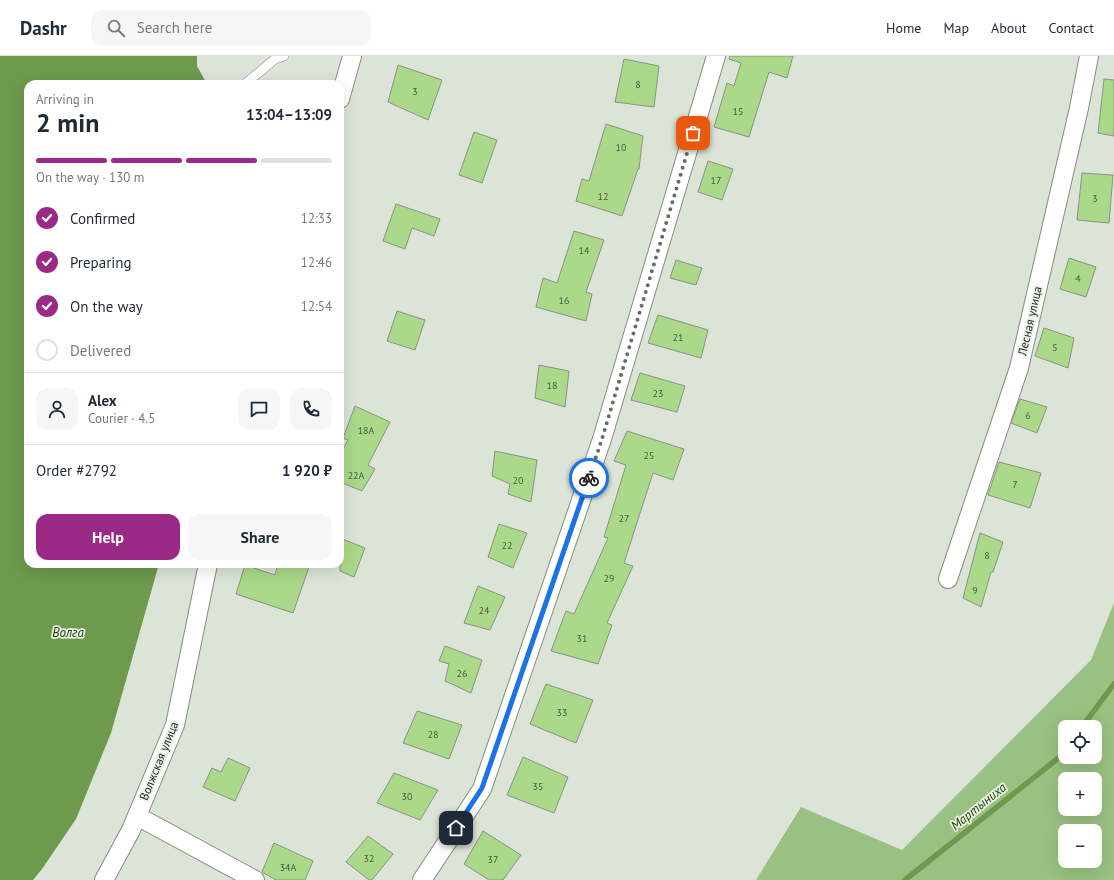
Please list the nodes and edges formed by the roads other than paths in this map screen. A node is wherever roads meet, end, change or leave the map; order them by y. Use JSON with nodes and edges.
{"nodes":[{"id":1,"x":284,"y":56,"type":"edge"},
{"id":2,"x":352,"y":56,"type":"edge"},
{"id":3,"x":716,"y":56,"type":"edge"},
{"id":4,"x":1089,"y":56,"type":"edge"},
{"id":5,"x":250,"y":80,"type":"edge"},
{"id":6,"x":344,"y":85,"type":"edge"},
{"id":7,"x":207,"y":568,"type":"edge"},
{"id":8,"x":948,"y":579,"type":"dead end"},
{"id":9,"x":137,"y":816,"type":"junction"},
{"id":10,"x":104,"y":880,"type":"edge"},
{"id":11,"x":255,"y":880,"type":"edge"},
{"id":12,"x":422,"y":880,"type":"edge"}],
"edges":[{"from":1,"to":5,"type":"lane"},
{"from":2,"to":6,"type":"street"},
{"from":3,"to":12,"type":"street"},
{"from":4,"to":8,"type":"street","name":"Лесная улица"},
{"from":7,"to":9,"type":"street","name":"Волжская улица"},
{"from":9,"to":10,"type":"street","name":"Волжская улица"},
{"from":9,"to":11,"type":"street"}]}
